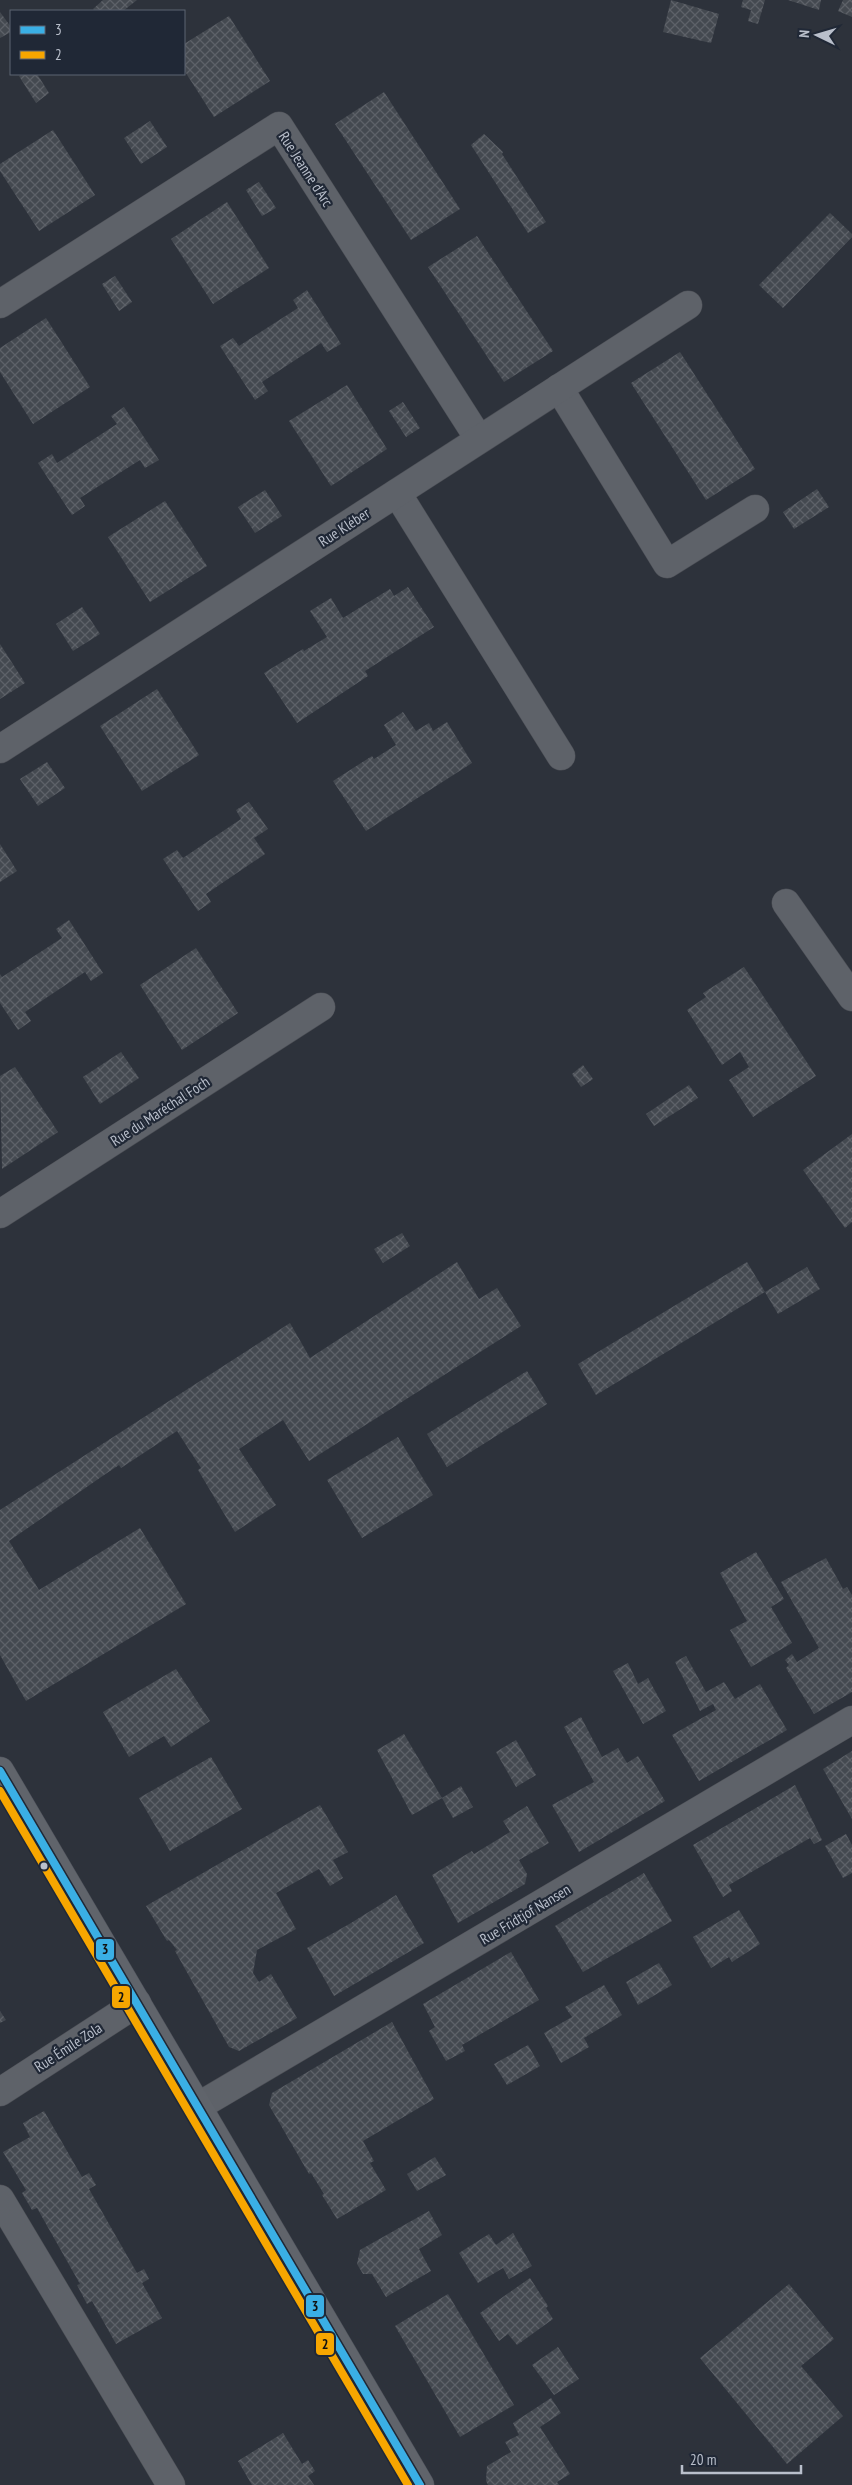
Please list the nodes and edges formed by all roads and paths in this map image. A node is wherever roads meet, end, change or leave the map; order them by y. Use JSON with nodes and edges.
{"nodes":[{"id":1,"x":0,"y":304,"type":"edge"},
{"id":2,"x":688,"y":305,"type":"dead end"},
{"id":3,"x":559,"y":388,"type":"junction"},
{"id":4,"x":479,"y":439,"type":"junction"},
{"id":5,"x":397,"y":492,"type":"junction"},
{"id":6,"x":755,"y":509,"type":"dead end"},
{"id":7,"x":0,"y":749,"type":"edge"},
{"id":8,"x":560,"y":756,"type":"dead end"},
{"id":9,"x":786,"y":903,"type":"dead end"},
{"id":10,"x":852,"y":997,"type":"edge"},
{"id":11,"x":321,"y":1007,"type":"dead end"},
{"id":12,"x":0,"y":1214,"type":"edge"},
{"id":13,"x":852,"y":1720,"type":"edge"},
{"id":14,"x":0,"y":1770,"type":"edge"},
{"id":15,"x":136,"y":2003,"type":"junction"},
{"id":16,"x":0,"y":2092,"type":"edge"},
{"id":17,"x":197,"y":2107,"type":"junction"},
{"id":18,"x":0,"y":2199,"type":"edge"},
{"id":19,"x":171,"y":2485,"type":"edge"},
{"id":20,"x":420,"y":2485,"type":"edge"}],
"edges":[{"from":1,"to":4,"type":"street","name":"Rue Jeanne d'Arc"},
{"from":2,"to":3,"type":"street","name":"Rue Kléber"},
{"from":3,"to":4,"type":"street","name":"Rue Kléber"},
{"from":3,"to":6,"type":"street"},
{"from":4,"to":5,"type":"street","name":"Rue Kléber"},
{"from":5,"to":7,"type":"street","name":"Rue Kléber"},
{"from":5,"to":8,"type":"street"},
{"from":9,"to":10,"type":"street"},
{"from":11,"to":12,"type":"street","name":"Rue du Maréchal Foch"},
{"from":13,"to":17,"type":"street","name":"Rue Fridtjof Nansen"},
{"from":14,"to":15,"type":"main road"},
{"from":15,"to":16,"type":"street","name":"Rue Émile Zola"},
{"from":15,"to":17,"type":"main road"},
{"from":17,"to":20,"type":"main road"},
{"from":18,"to":19,"type":"street"}]}
